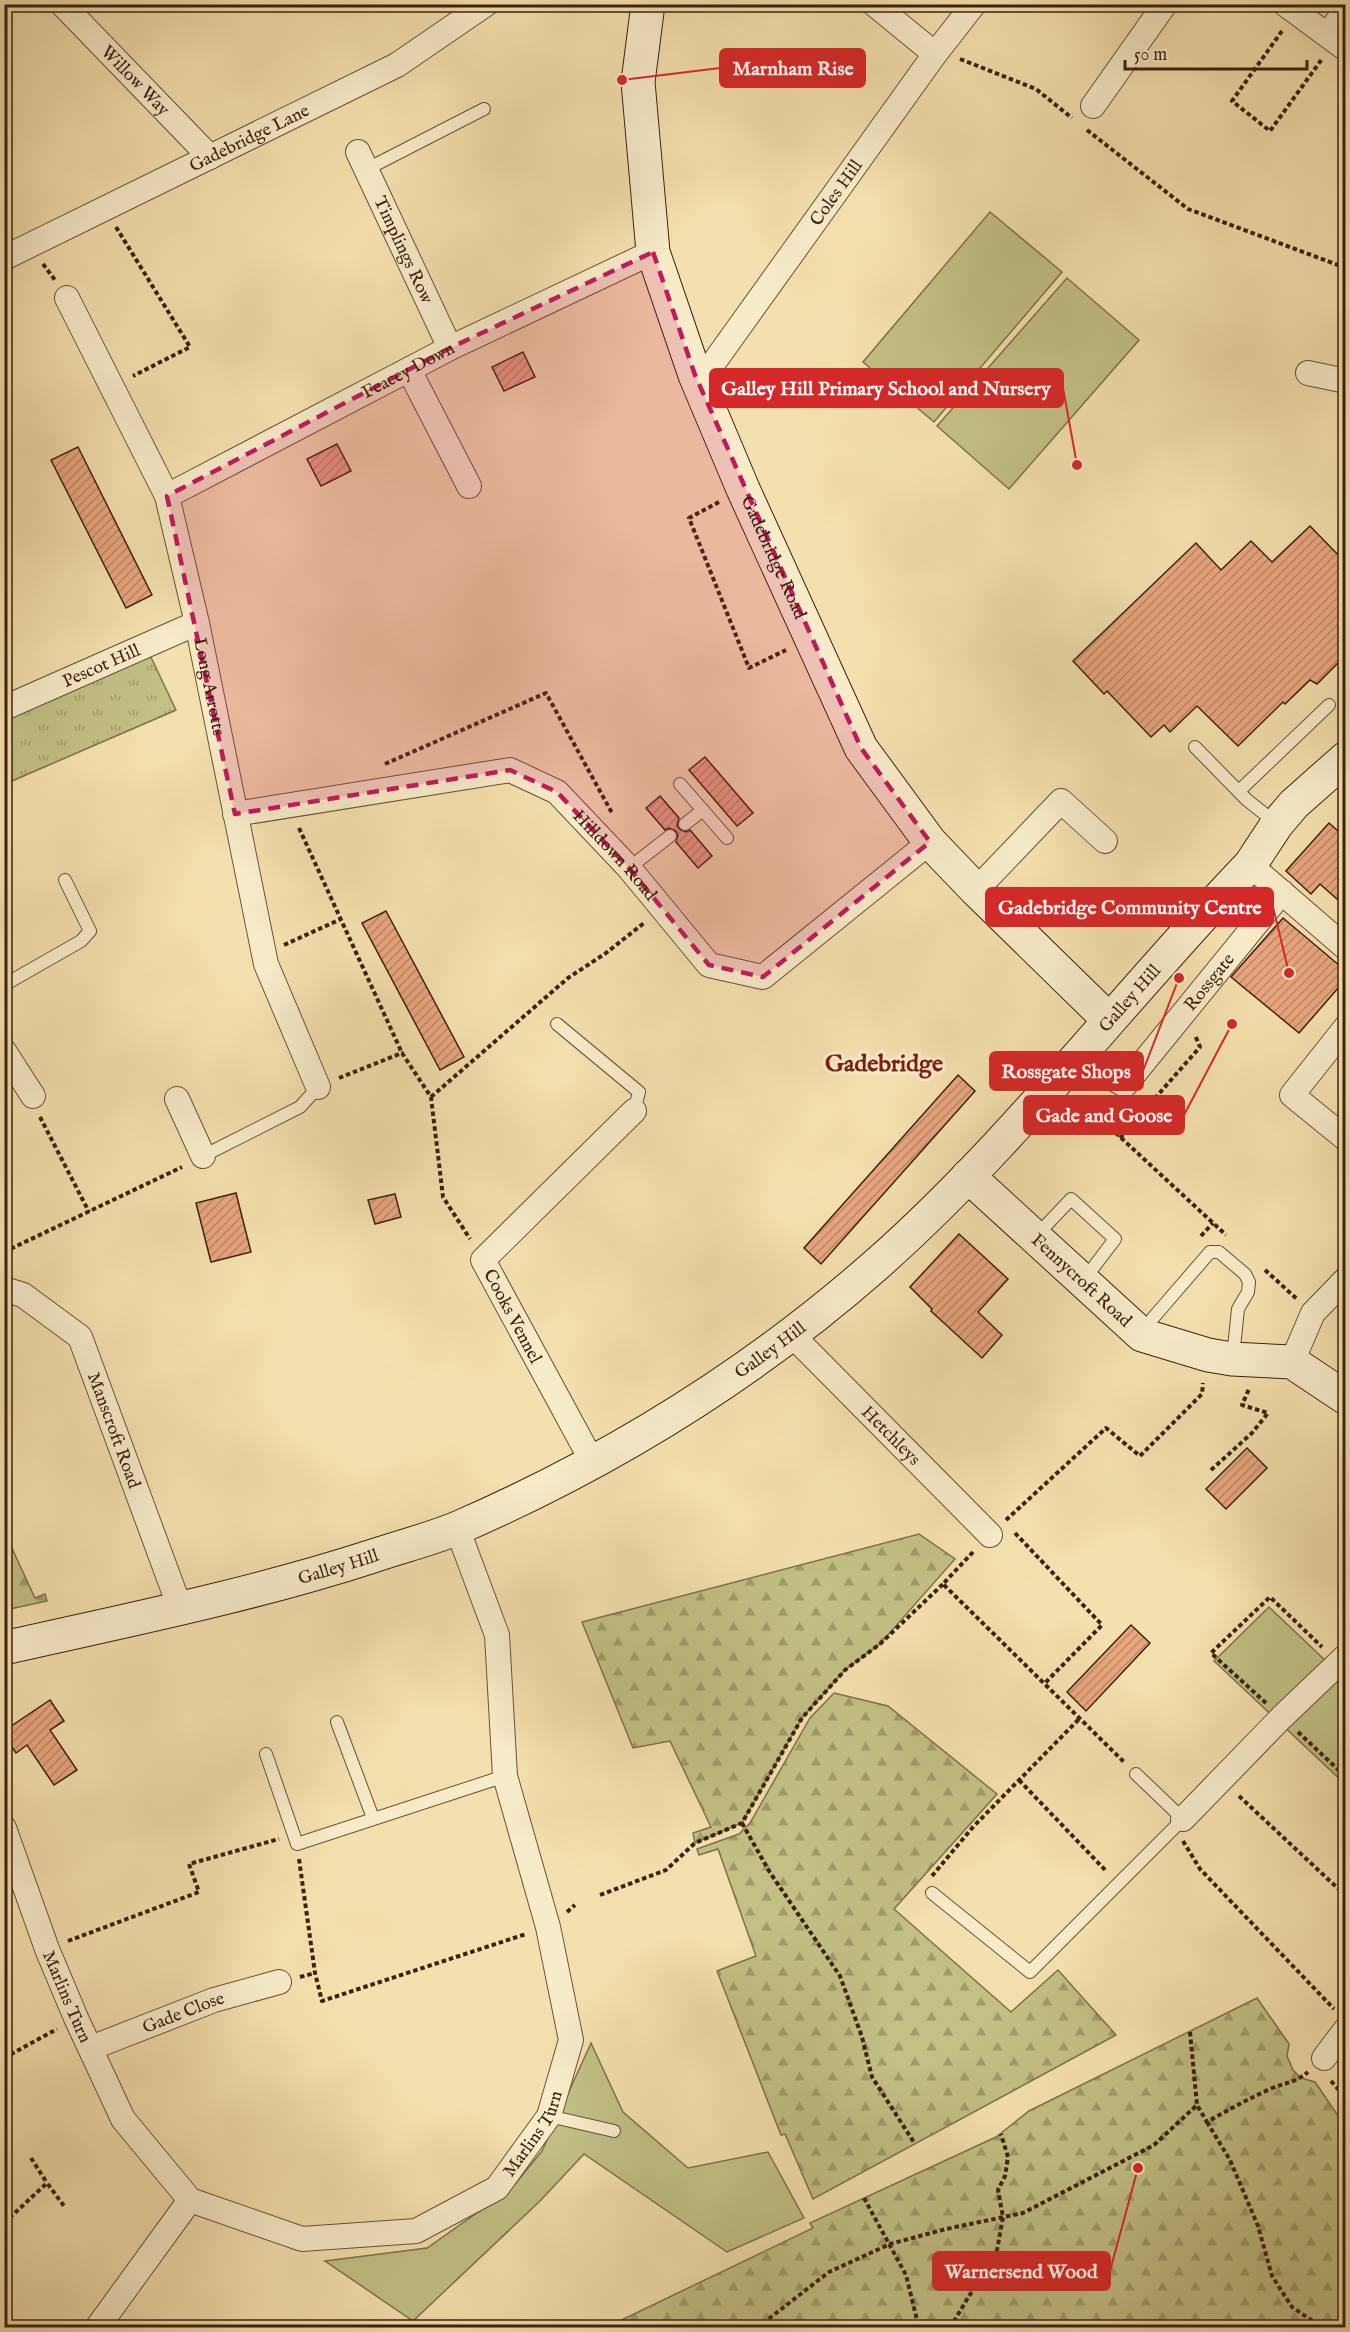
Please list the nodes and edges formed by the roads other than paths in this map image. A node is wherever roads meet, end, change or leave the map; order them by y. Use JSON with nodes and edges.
{"nodes":[{"id":1,"x":62,"y":4,"type":"edge"},
{"id":2,"x":486,"y":4,"type":"edge"},
{"id":3,"x":648,"y":4,"type":"edge"},
{"id":4,"x":874,"y":4,"type":"edge"},
{"id":5,"x":974,"y":4,"type":"edge"},
{"id":6,"x":1165,"y":4,"type":"edge"},
{"id":7,"x":1291,"y":8,"type":"edge"},
{"id":8,"x":1346,"y":10,"type":"edge"},
{"id":9,"x":1336,"y":42,"type":"edge"},
{"id":10,"x":935,"y":54,"type":"junction"},
{"id":11,"x":1093,"y":106,"type":"dead end"},
{"id":12,"x":484,"y":110,"type":"dead end"},
{"id":13,"x":210,"y":157,"type":"junction"},
{"id":14,"x":363,"y":160,"type":"joint"},
{"id":15,"x":653,"y":252,"type":"junction"},
{"id":16,"x":4,"y":258,"type":"edge"},
{"id":17,"x":67,"y":298,"type":"road end"},
{"id":18,"x":450,"y":348,"type":"junction"},
{"id":19,"x":409,"y":370,"type":"junction"},
{"id":20,"x":1308,"y":373,"type":"dead end"},
{"id":21,"x":695,"y":375,"type":"junction"},
{"id":22,"x":1346,"y":381,"type":"edge"},
{"id":23,"x":468,"y":486,"type":"dead end"},
{"id":24,"x":167,"y":496,"type":"junction"},
{"id":25,"x":197,"y":622,"type":"junction"},
{"id":26,"x":1329,"y":705,"type":"dead end"},
{"id":27,"x":4,"y":708,"type":"edge"},
{"id":28,"x":1195,"y":747,"type":"dead end"},
{"id":29,"x":1346,"y":758,"type":"edge"},
{"id":30,"x":680,"y":784,"type":"dead end"},
{"id":31,"x":1239,"y":791,"type":"junction"},
{"id":32,"x":703,"y":810,"type":"junction"},
{"id":33,"x":235,"y":814,"type":"junction"},
{"id":34,"x":685,"y":824,"type":"dead end"},
{"id":35,"x":1277,"y":824,"type":"junction"},
{"id":36,"x":670,"y":836,"type":"dead end"},
{"id":37,"x":727,"y":838,"type":"dead end"},
{"id":38,"x":1105,"y":840,"type":"dead end"},
{"id":39,"x":930,"y":842,"type":"junction"},
{"id":40,"x":1250,"y":865,"type":"junction"},
{"id":41,"x":629,"y":868,"type":"junction"},
{"id":42,"x":65,"y":880,"type":"dead end"},
{"id":43,"x":976,"y":890,"type":"junction"},
{"id":44,"x":1282,"y":892,"type":"junction"},
{"id":45,"x":1346,"y":948,"type":"edge"},
{"id":46,"x":4,"y":985,"type":"edge"},
{"id":47,"x":1108,"y":1019,"type":"junction"},
{"id":48,"x":557,"y":1024,"type":"dead end"},
{"id":49,"x":1346,"y":1028,"type":"edge"},
{"id":50,"x":4,"y":1051,"type":"edge"},
{"id":51,"x":1066,"y":1068,"type":"junction"},
{"id":52,"x":318,"y":1087,"type":"joint"},
{"id":53,"x":33,"y":1096,"type":"road end"},
{"id":54,"x":177,"y":1099,"type":"dead end"},
{"id":55,"x":634,"y":1111,"type":"joint"},
{"id":56,"x":1346,"y":1139,"type":"edge"},
{"id":57,"x":203,"y":1156,"type":"joint"},
{"id":58,"x":968,"y":1176,"type":"junction"},
{"id":59,"x":1034,"y":1238,"type":"junction"},
{"id":60,"x":1346,"y":1279,"type":"edge"},
{"id":61,"x":1082,"y":1282,"type":"junction"},
{"id":62,"x":4,"y":1289,"type":"edge"},
{"id":63,"x":792,"y":1335,"type":"junction"},
{"id":64,"x":1142,"y":1335,"type":"junction"},
{"id":65,"x":1233,"y":1358,"type":"junction"},
{"id":66,"x":1292,"y":1362,"type":"junction"},
{"id":67,"x":1346,"y":1398,"type":"edge"},
{"id":68,"x":593,"y":1463,"type":"junction"},
{"id":69,"x":457,"y":1528,"type":"junction"},
{"id":70,"x":997,"y":1529,"type":"road end"},
{"id":71,"x":180,"y":1608,"type":"junction"},
{"id":72,"x":4,"y":1648,"type":"edge"},
{"id":73,"x":1342,"y":1659,"type":"edge"},
{"id":74,"x":337,"y":1722,"type":"dead end"},
{"id":75,"x":266,"y":1754,"type":"dead end"},
{"id":76,"x":1136,"y":1774,"type":"road end"},
{"id":77,"x":505,"y":1776,"type":"junction"},
{"id":78,"x":373,"y":1818,"type":"junction"},
{"id":79,"x":1179,"y":1823,"type":"junction"},
{"id":80,"x":4,"y":1828,"type":"edge"},
{"id":81,"x":932,"y":1893,"type":"road end"},
{"id":82,"x":279,"y":1982,"type":"dead end"},
{"id":83,"x":1341,"y":2021,"type":"edge"},
{"id":84,"x":91,"y":2048,"type":"junction"},
{"id":85,"x":1324,"y":2058,"type":"road end"},
{"id":86,"x":549,"y":2116,"type":"junction"},
{"id":87,"x":614,"y":2131,"type":"dead end"},
{"id":88,"x":190,"y":2200,"type":"junction"},
{"id":89,"x":97,"y":2328,"type":"edge"}],
"edges":[{"from":1,"to":13,"type":"street","name":"Willow Way"},
{"from":2,"to":13,"type":"street","name":"Gadebridge Lane"},
{"from":3,"to":15,"type":"street","name":"Gadebridge Road"},
{"from":4,"to":10,"type":"street"},
{"from":5,"to":10,"type":"street","name":"Coles Hill"},
{"from":6,"to":11,"type":"street"},
{"from":7,"to":9,"type":"street"},
{"from":8,"to":9,"type":"street"},
{"from":10,"to":21,"type":"street","name":"Coles Hill"},
{"from":12,"to":14,"type":"lane"},
{"from":13,"to":16,"type":"street","name":"Gadebridge Lane"},
{"from":14,"to":18,"type":"street","name":"Timplings Row"},
{"from":15,"to":18,"type":"street","name":"Feacey Down"},
{"from":15,"to":21,"type":"street","name":"Gadebridge Road"},
{"from":17,"to":24,"type":"street","name":"Long Arrotts"},
{"from":18,"to":19,"type":"street","name":"Feacey Down"},
{"from":19,"to":23,"type":"street"},
{"from":19,"to":24,"type":"street","name":"Feacey Down"},
{"from":20,"to":22,"type":"street"},
{"from":21,"to":39,"type":"street","name":"Gadebridge Road"},
{"from":24,"to":25,"type":"street","name":"Long Arrotts"},
{"from":25,"to":27,"type":"street","name":"Pescot Hill"},
{"from":25,"to":33,"type":"street","name":"Long Arrotts"},
{"from":26,"to":31,"type":"lane"},
{"from":28,"to":31,"type":"lane"},
{"from":29,"to":35,"type":"street","name":"Galley Hill"},
{"from":30,"to":32,"type":"lane"},
{"from":31,"to":35,"type":"lane"},
{"from":32,"to":34,"type":"lane"},
{"from":32,"to":37,"type":"lane"},
{"from":33,"to":41,"type":"street","name":"Hilldown Road"},
{"from":33,"to":52,"type":"street","name":"Long Arrotts"},
{"from":35,"to":40,"type":"street","name":"Galley Hill"},
{"from":36,"to":41,"type":"lane"},
{"from":38,"to":43,"type":"street"},
{"from":39,"to":41,"type":"street","name":"Hilldown Road"},
{"from":39,"to":43,"type":"street","name":"Gadebridge Road"},
{"from":40,"to":44,"type":"street"},
{"from":40,"to":47,"type":"street","name":"Galley Hill"},
{"from":42,"to":46,"type":"lane"},
{"from":43,"to":47,"type":"street","name":"Gadebridge Road"},
{"from":44,"to":45,"type":"street"},
{"from":44,"to":51,"type":"street","name":"Rossgate"},
{"from":47,"to":51,"type":"street","name":"Galley Hill"},
{"from":48,"to":55,"type":"lane"},
{"from":49,"to":56,"type":"street"},
{"from":50,"to":53,"type":"street"},
{"from":51,"to":58,"type":"street","name":"Galley Hill"},
{"from":52,"to":57,"type":"lane"},
{"from":54,"to":57,"type":"street"},
{"from":55,"to":68,"type":"street","name":"Cooks Vennel"},
{"from":58,"to":59,"type":"street","name":"Fennycroft Road"},
{"from":58,"to":63,"type":"street","name":"Galley Hill"},
{"from":59,"to":61,"type":"street","name":"Fennycroft Road"},
{"from":59,"to":61,"type":"lane"},
{"from":60,"to":66,"type":"street"},
{"from":61,"to":64,"type":"street","name":"Fennycroft Road"},
{"from":62,"to":71,"type":"street","name":"Manscroft Road"},
{"from":63,"to":68,"type":"street","name":"Galley Hill"},
{"from":63,"to":70,"type":"street","name":"Hetchleys"},
{"from":64,"to":65,"type":"street","name":"Fennycroft Road"},
{"from":64,"to":65,"type":"lane"},
{"from":65,"to":66,"type":"street","name":"Fennycroft Road"},
{"from":66,"to":67,"type":"street"},
{"from":68,"to":69,"type":"street","name":"Galley Hill"},
{"from":69,"to":71,"type":"street","name":"Galley Hill"},
{"from":69,"to":77,"type":"street","name":"Marlins Turn"},
{"from":71,"to":72,"type":"street","name":"Galley Hill"},
{"from":73,"to":79,"type":"street"},
{"from":74,"to":78,"type":"lane"},
{"from":75,"to":78,"type":"lane"},
{"from":76,"to":79,"type":"lane"},
{"from":77,"to":78,"type":"lane"},
{"from":77,"to":86,"type":"street","name":"Marlins Turn"},
{"from":79,"to":81,"type":"lane"},
{"from":80,"to":84,"type":"street","name":"Marlins Turn"},
{"from":82,"to":84,"type":"street","name":"Gade Close"},
{"from":83,"to":85,"type":"street"},
{"from":84,"to":88,"type":"street","name":"Marlins Turn"},
{"from":86,"to":87,"type":"lane"},
{"from":86,"to":88,"type":"street","name":"Marlins Turn"},
{"from":88,"to":89,"type":"street"}]}
